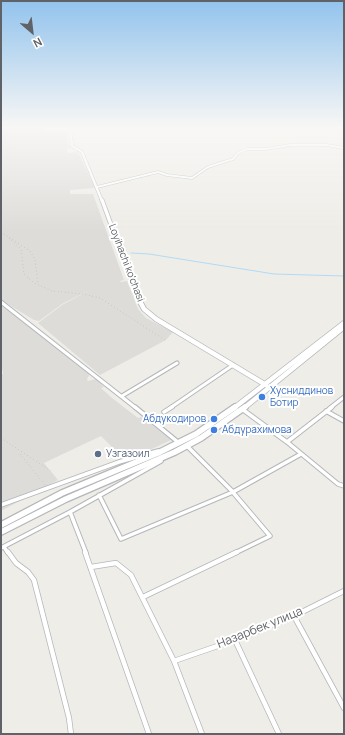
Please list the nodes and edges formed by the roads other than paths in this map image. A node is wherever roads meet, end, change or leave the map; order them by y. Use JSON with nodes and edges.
{"nodes":[{"id":1,"x":86,"y":162,"type":"edge"},
{"id":2,"x":226,"y":162,"type":"edge"},
{"id":3,"x":97,"y":187,"type":"junction"},
{"id":4,"x":1,"y":302,"type":"edge"},
{"id":5,"x":344,"y":323,"type":"edge"},
{"id":6,"x":344,"y":327,"type":"edge"},
{"id":7,"x":176,"y":363,"type":"dead end"},
{"id":8,"x":233,"y":365,"type":"junction"},
{"id":9,"x":267,"y":385,"type":"junction"},
{"id":10,"x":122,"y":396,"type":"junction"},
{"id":11,"x":344,"y":397,"type":"edge"},
{"id":12,"x":242,"y":409,"type":"junction"},
{"id":13,"x":326,"y":411,"type":"junction"},
{"id":14,"x":164,"y":412,"type":"dead end"},
{"id":15,"x":344,"y":421,"type":"edge"},
{"id":16,"x":287,"y":442,"type":"junction"},
{"id":17,"x":178,"y":443,"type":"junction"},
{"id":18,"x":187,"y":446,"type":"junction"},
{"id":19,"x":171,"y":447,"type":"junction"},
{"id":20,"x":175,"y":452,"type":"junction"},
{"id":21,"x":301,"y":454,"type":"junction"},
{"id":22,"x":344,"y":486,"type":"edge"},
{"id":23,"x":233,"y":492,"type":"junction"},
{"id":24,"x":99,"y":494,"type":"junction"},
{"id":25,"x":1,"y":505,"type":"edge"},
{"id":26,"x":70,"y":512,"type":"junction"},
{"id":27,"x":1,"y":525,"type":"edge"},
{"id":28,"x":1,"y":532,"type":"edge"},
{"id":29,"x":3,"y":547,"type":"edge"},
{"id":30,"x":91,"y":567,"type":"junction"},
{"id":31,"x":344,"y":591,"type":"edge"},
{"id":32,"x":143,"y":597,"type":"junction"},
{"id":33,"x":294,"y":616,"type":"junction"},
{"id":34,"x":235,"y":640,"type":"junction"},
{"id":35,"x":174,"y":661,"type":"junction"},
{"id":36,"x":344,"y":708,"type":"edge"},
{"id":37,"x":71,"y":734,"type":"edge"},
{"id":38,"x":149,"y":734,"type":"edge"},
{"id":39,"x":202,"y":734,"type":"edge"},
{"id":40,"x":279,"y":734,"type":"edge"}],
"edges":[{"from":1,"to":3,"type":"main road","name":"Loyihachi ko'chasi"},
{"from":2,"to":3,"type":"street"},
{"from":3,"to":8,"type":"main road","name":"Loyihachi ko'chasi"},
{"from":4,"to":10,"type":"street"},
{"from":5,"to":9,"type":"main road"},
{"from":6,"to":9,"type":"main road"},
{"from":7,"to":10,"type":"street"},
{"from":8,"to":9,"type":"main road","name":"Loyihachi ko'chasi"},
{"from":8,"to":14,"type":"street"},
{"from":9,"to":12,"type":"main road"},
{"from":9,"to":17,"type":"main road"},
{"from":10,"to":17,"type":"street"},
{"from":11,"to":13,"type":"street"},
{"from":12,"to":16,"type":"street"},
{"from":12,"to":18,"type":"main road"},
{"from":13,"to":15,"type":"street"},
{"from":13,"to":16,"type":"street"},
{"from":16,"to":21,"type":"street"},
{"from":17,"to":19,"type":"main road"},
{"from":18,"to":20,"type":"main road"},
{"from":18,"to":23,"type":"street"},
{"from":19,"to":25,"type":"street"},
{"from":19,"to":27,"type":"main road"},
{"from":20,"to":24,"type":"street"},
{"from":20,"to":28,"type":"main road"},
{"from":21,"to":22,"type":"street"},
{"from":21,"to":23,"type":"street"},
{"from":23,"to":24,"type":"street"},
{"from":23,"to":32,"type":"street"},
{"from":24,"to":26,"type":"street"},
{"from":26,"to":29,"type":"street"},
{"from":26,"to":30,"type":"street"},
{"from":29,"to":37,"type":"street"},
{"from":30,"to":32,"type":"street"},
{"from":30,"to":38,"type":"street"},
{"from":31,"to":33,"type":"street","name":"Назарбек улица"},
{"from":32,"to":35,"type":"street"},
{"from":33,"to":34,"type":"street","name":"Назарбек улица"},
{"from":33,"to":36,"type":"street"},
{"from":34,"to":35,"type":"street","name":"Назарбек улица"},
{"from":34,"to":40,"type":"street"},
{"from":35,"to":39,"type":"street"}]}
